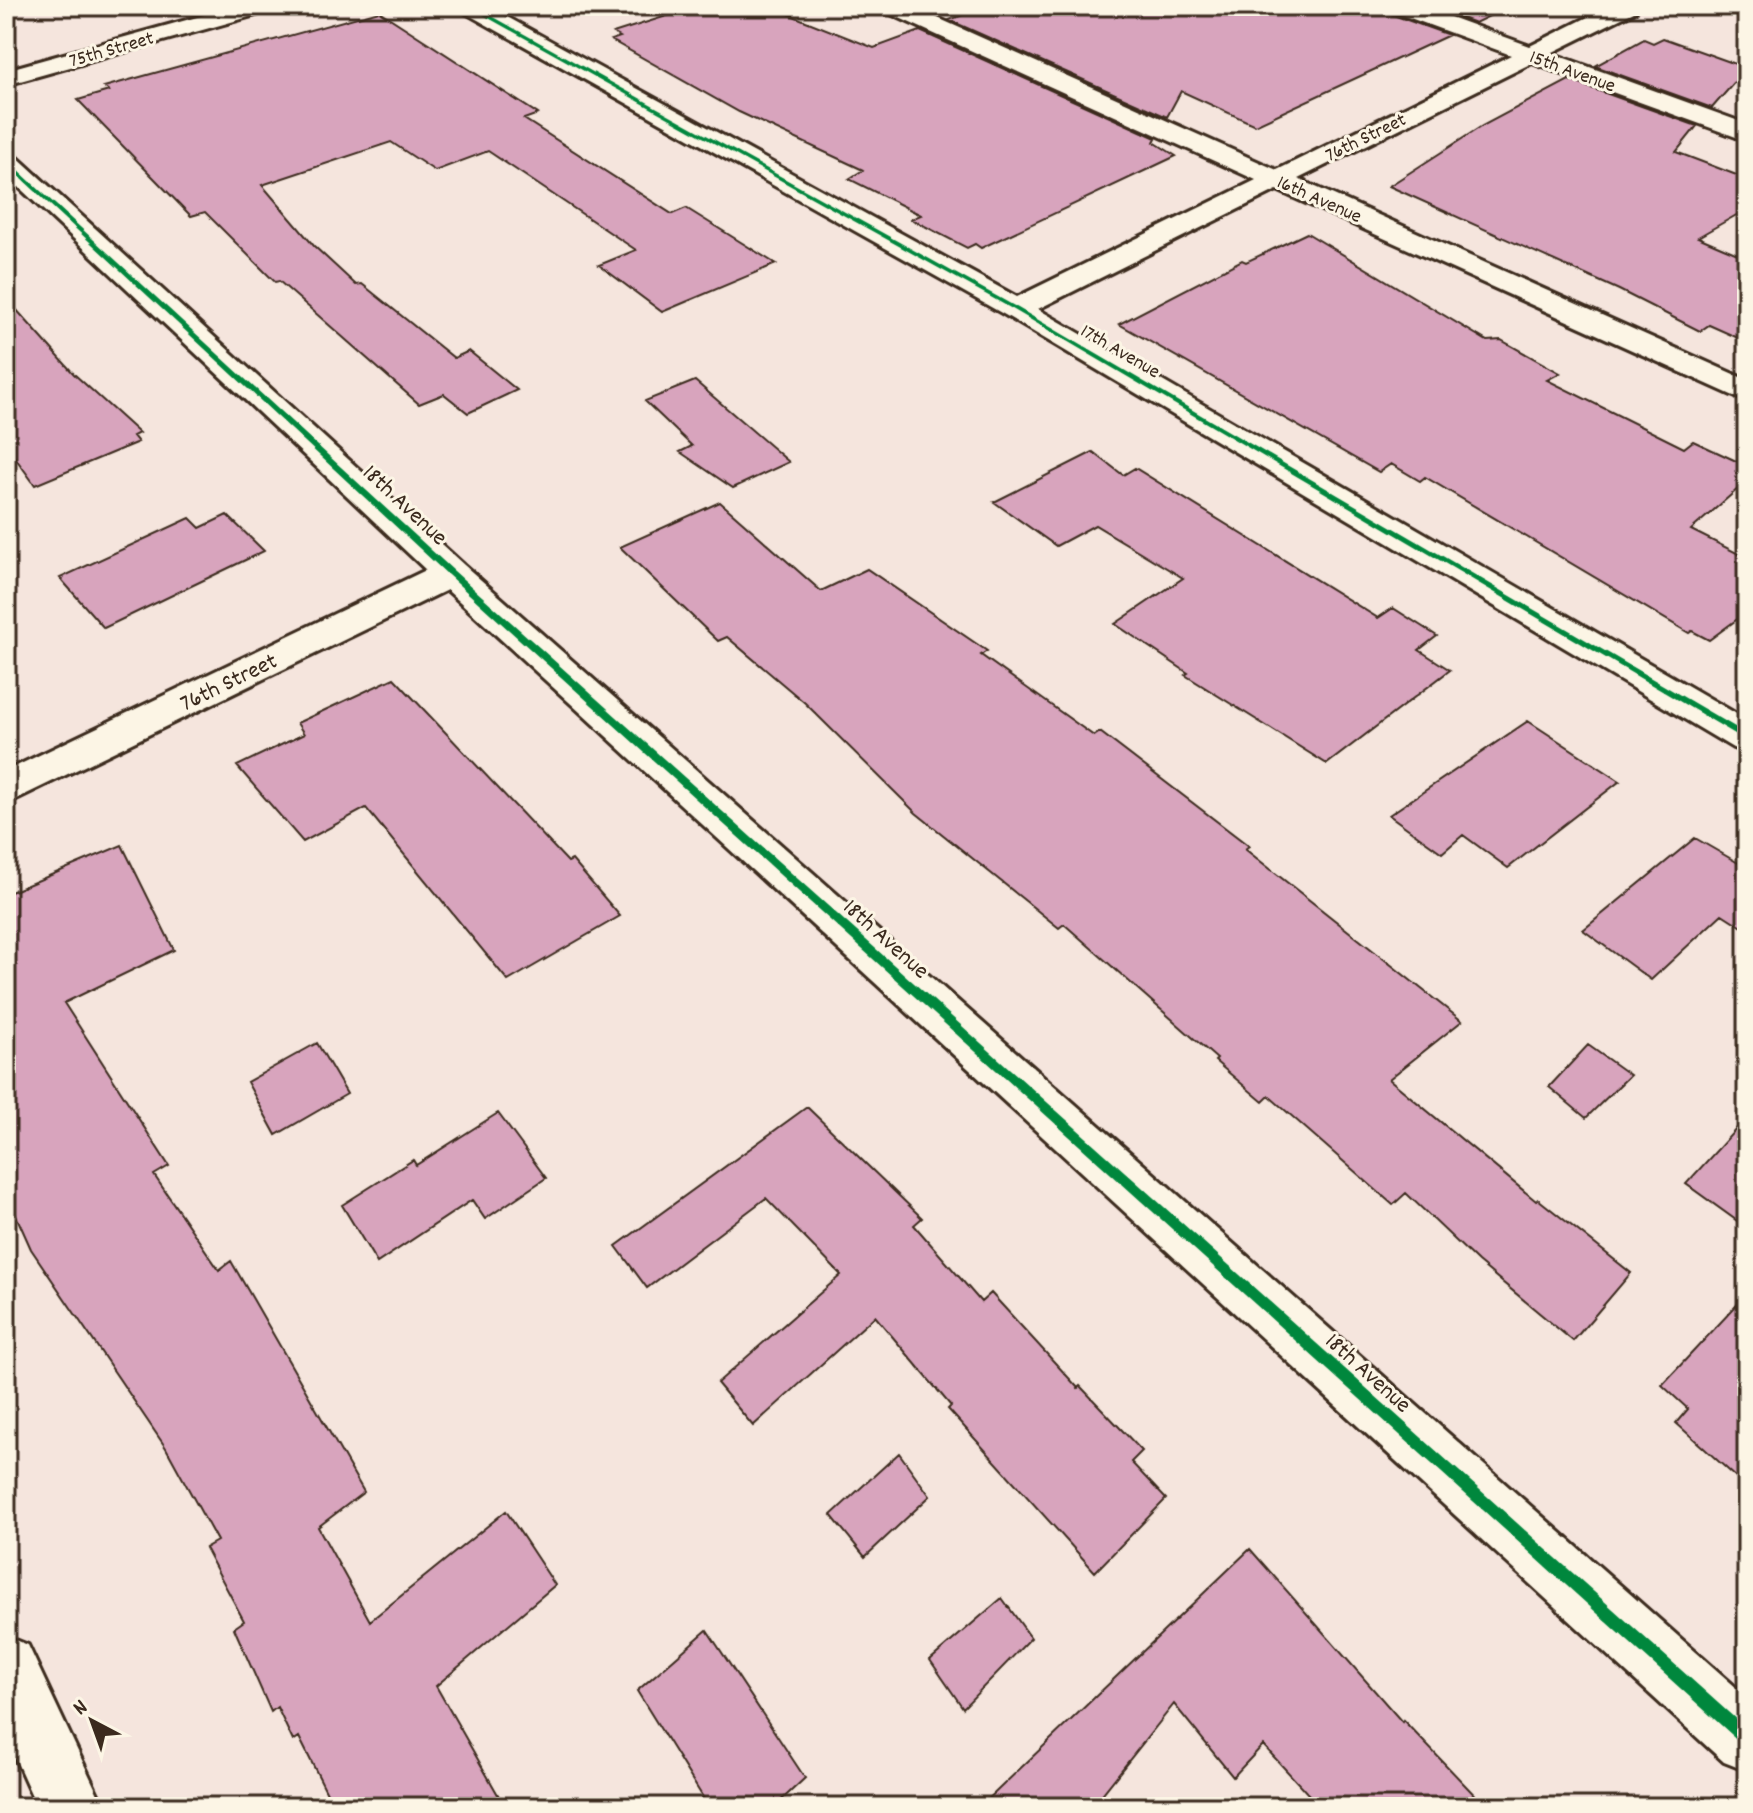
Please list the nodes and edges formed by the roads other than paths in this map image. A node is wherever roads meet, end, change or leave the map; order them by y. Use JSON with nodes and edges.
{"nodes":[{"id":1,"x":262,"y":6,"type":"edge"},
{"id":2,"x":470,"y":6,"type":"edge"},
{"id":3,"x":892,"y":6,"type":"edge"},
{"id":4,"x":1399,"y":6,"type":"edge"},
{"id":5,"x":1628,"y":6,"type":"edge"},
{"id":6,"x":1530,"y":54,"type":"junction"},
{"id":7,"x":6,"y":78,"type":"edge"},
{"id":8,"x":1747,"y":133,"type":"edge"},
{"id":9,"x":6,"y":161,"type":"edge"},
{"id":10,"x":1279,"y":179,"type":"junction"},
{"id":11,"x":1016,"y":309,"type":"junction"},
{"id":12,"x":1747,"y":392,"type":"edge"},
{"id":13,"x":451,"y":573,"type":"junction"},
{"id":14,"x":1747,"y":738,"type":"edge"},
{"id":15,"x":6,"y":789,"type":"edge"},
{"id":16,"x":6,"y":1667,"type":"edge"},
{"id":17,"x":1747,"y":1739,"type":"edge"},
{"id":18,"x":71,"y":1807,"type":"edge"}],
"edges":[{"from":1,"to":7,"type":"street","name":"75th Street"},
{"from":2,"to":11,"type":"street","name":"17th Avenue"},
{"from":3,"to":10,"type":"street","name":"16th Avenue"},
{"from":4,"to":6,"type":"street","name":"15th Avenue"},
{"from":5,"to":6,"type":"street","name":"76th Street"},
{"from":6,"to":8,"type":"street","name":"15th Avenue"},
{"from":6,"to":10,"type":"street","name":"76th Street"},
{"from":9,"to":13,"type":"street","name":"18th Avenue"},
{"from":10,"to":11,"type":"street","name":"76th Street"},
{"from":10,"to":12,"type":"street","name":"16th Avenue"},
{"from":11,"to":14,"type":"street","name":"17th Avenue"},
{"from":13,"to":15,"type":"street","name":"76th Street"},
{"from":13,"to":17,"type":"street","name":"18th Avenue"},
{"from":16,"to":18,"type":"street"}]}
